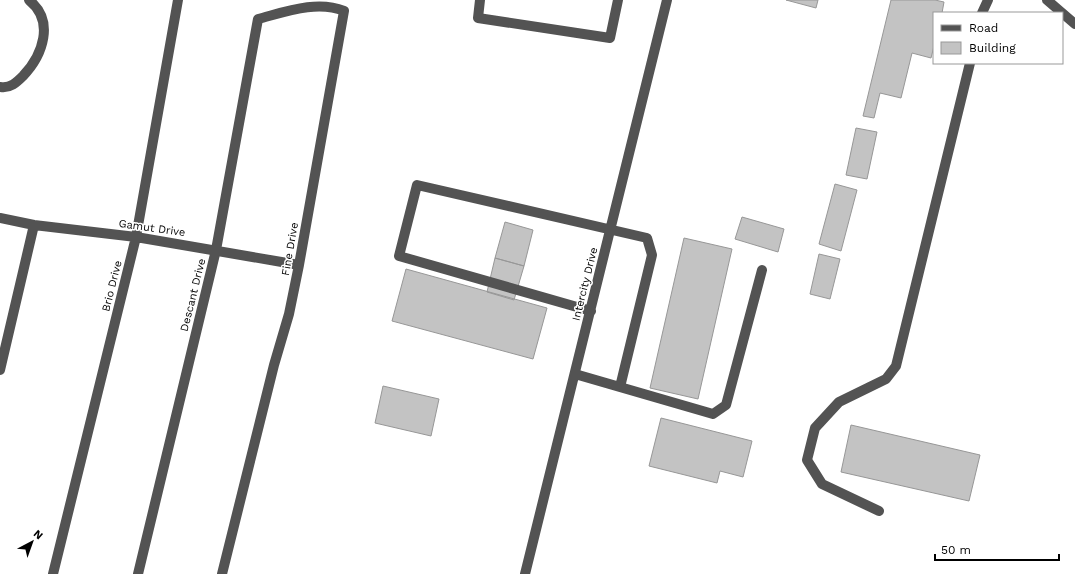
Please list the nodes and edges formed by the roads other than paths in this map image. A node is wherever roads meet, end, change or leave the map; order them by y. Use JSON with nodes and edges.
{"nodes":[{"id":1,"x":29,"y":0,"type":"edge"},
{"id":2,"x":178,"y":0,"type":"edge"},
{"id":3,"x":480,"y":0,"type":"edge"},
{"id":4,"x":618,"y":0,"type":"edge"},
{"id":5,"x":667,"y":0,"type":"edge"},
{"id":6,"x":988,"y":0,"type":"edge"},
{"id":7,"x":1047,"y":0,"type":"edge"},
{"id":8,"x":982,"y":12,"type":"edge"},
{"id":9,"x":1061,"y":12,"type":"edge"},
{"id":10,"x":1063,"y":14,"type":"edge"},
{"id":11,"x":258,"y":19,"type":"joint"},
{"id":12,"x":1075,"y":24,"type":"edge"},
{"id":13,"x":970,"y":64,"type":"edge"},
{"id":14,"x":0,"y":87,"type":"edge"},
{"id":15,"x":0,"y":218,"type":"edge"},
{"id":16,"x":34,"y":225,"type":"junction"},
{"id":17,"x":611,"y":229,"type":"junction"},
{"id":18,"x":136,"y":237,"type":"junction"},
{"id":19,"x":216,"y":250,"type":"junction"},
{"id":20,"x":299,"y":265,"type":"junction"},
{"id":21,"x":762,"y":270,"type":"dead end"},
{"id":22,"x":590,"y":310,"type":"junction"},
{"id":23,"x":0,"y":370,"type":"edge"},
{"id":24,"x":575,"y":374,"type":"junction"},
{"id":25,"x":620,"y":387,"type":"junction"},
{"id":26,"x":879,"y":511,"type":"dead end"},
{"id":27,"x":53,"y":574,"type":"edge"},
{"id":28,"x":138,"y":574,"type":"edge"},
{"id":29,"x":222,"y":574,"type":"edge"},
{"id":30,"x":525,"y":574,"type":"edge"}],
"edges":[{"from":1,"to":14,"type":"street"},
{"from":2,"to":18,"type":"street","name":"Brio Drive"},
{"from":3,"to":4,"type":"street"},
{"from":5,"to":17,"type":"street","name":"Intercity Drive"},
{"from":6,"to":8,"type":"street"},
{"from":7,"to":9,"type":"street"},
{"from":10,"to":12,"type":"street"},
{"from":11,"to":19,"type":"street","name":"Descant Drive"},
{"from":11,"to":20,"type":"street","name":"Fine Drive"},
{"from":13,"to":26,"type":"street"},
{"from":15,"to":16,"type":"street","name":"Gamut Drive"},
{"from":16,"to":18,"type":"street","name":"Gamut Drive"},
{"from":16,"to":23,"type":"street"},
{"from":17,"to":22,"type":"street","name":"Intercity Drive"},
{"from":17,"to":22,"type":"street"},
{"from":17,"to":25,"type":"street"},
{"from":18,"to":19,"type":"street","name":"Gamut Drive"},
{"from":18,"to":27,"type":"street","name":"Brio Drive"},
{"from":19,"to":20,"type":"street","name":"Gamut Drive"},
{"from":19,"to":28,"type":"street","name":"Descant Drive"},
{"from":20,"to":29,"type":"street","name":"Fine Drive"},
{"from":21,"to":25,"type":"street"},
{"from":22,"to":24,"type":"street","name":"Intercity Drive"},
{"from":24,"to":25,"type":"street"},
{"from":24,"to":30,"type":"street","name":"Intercity Drive"}]}
